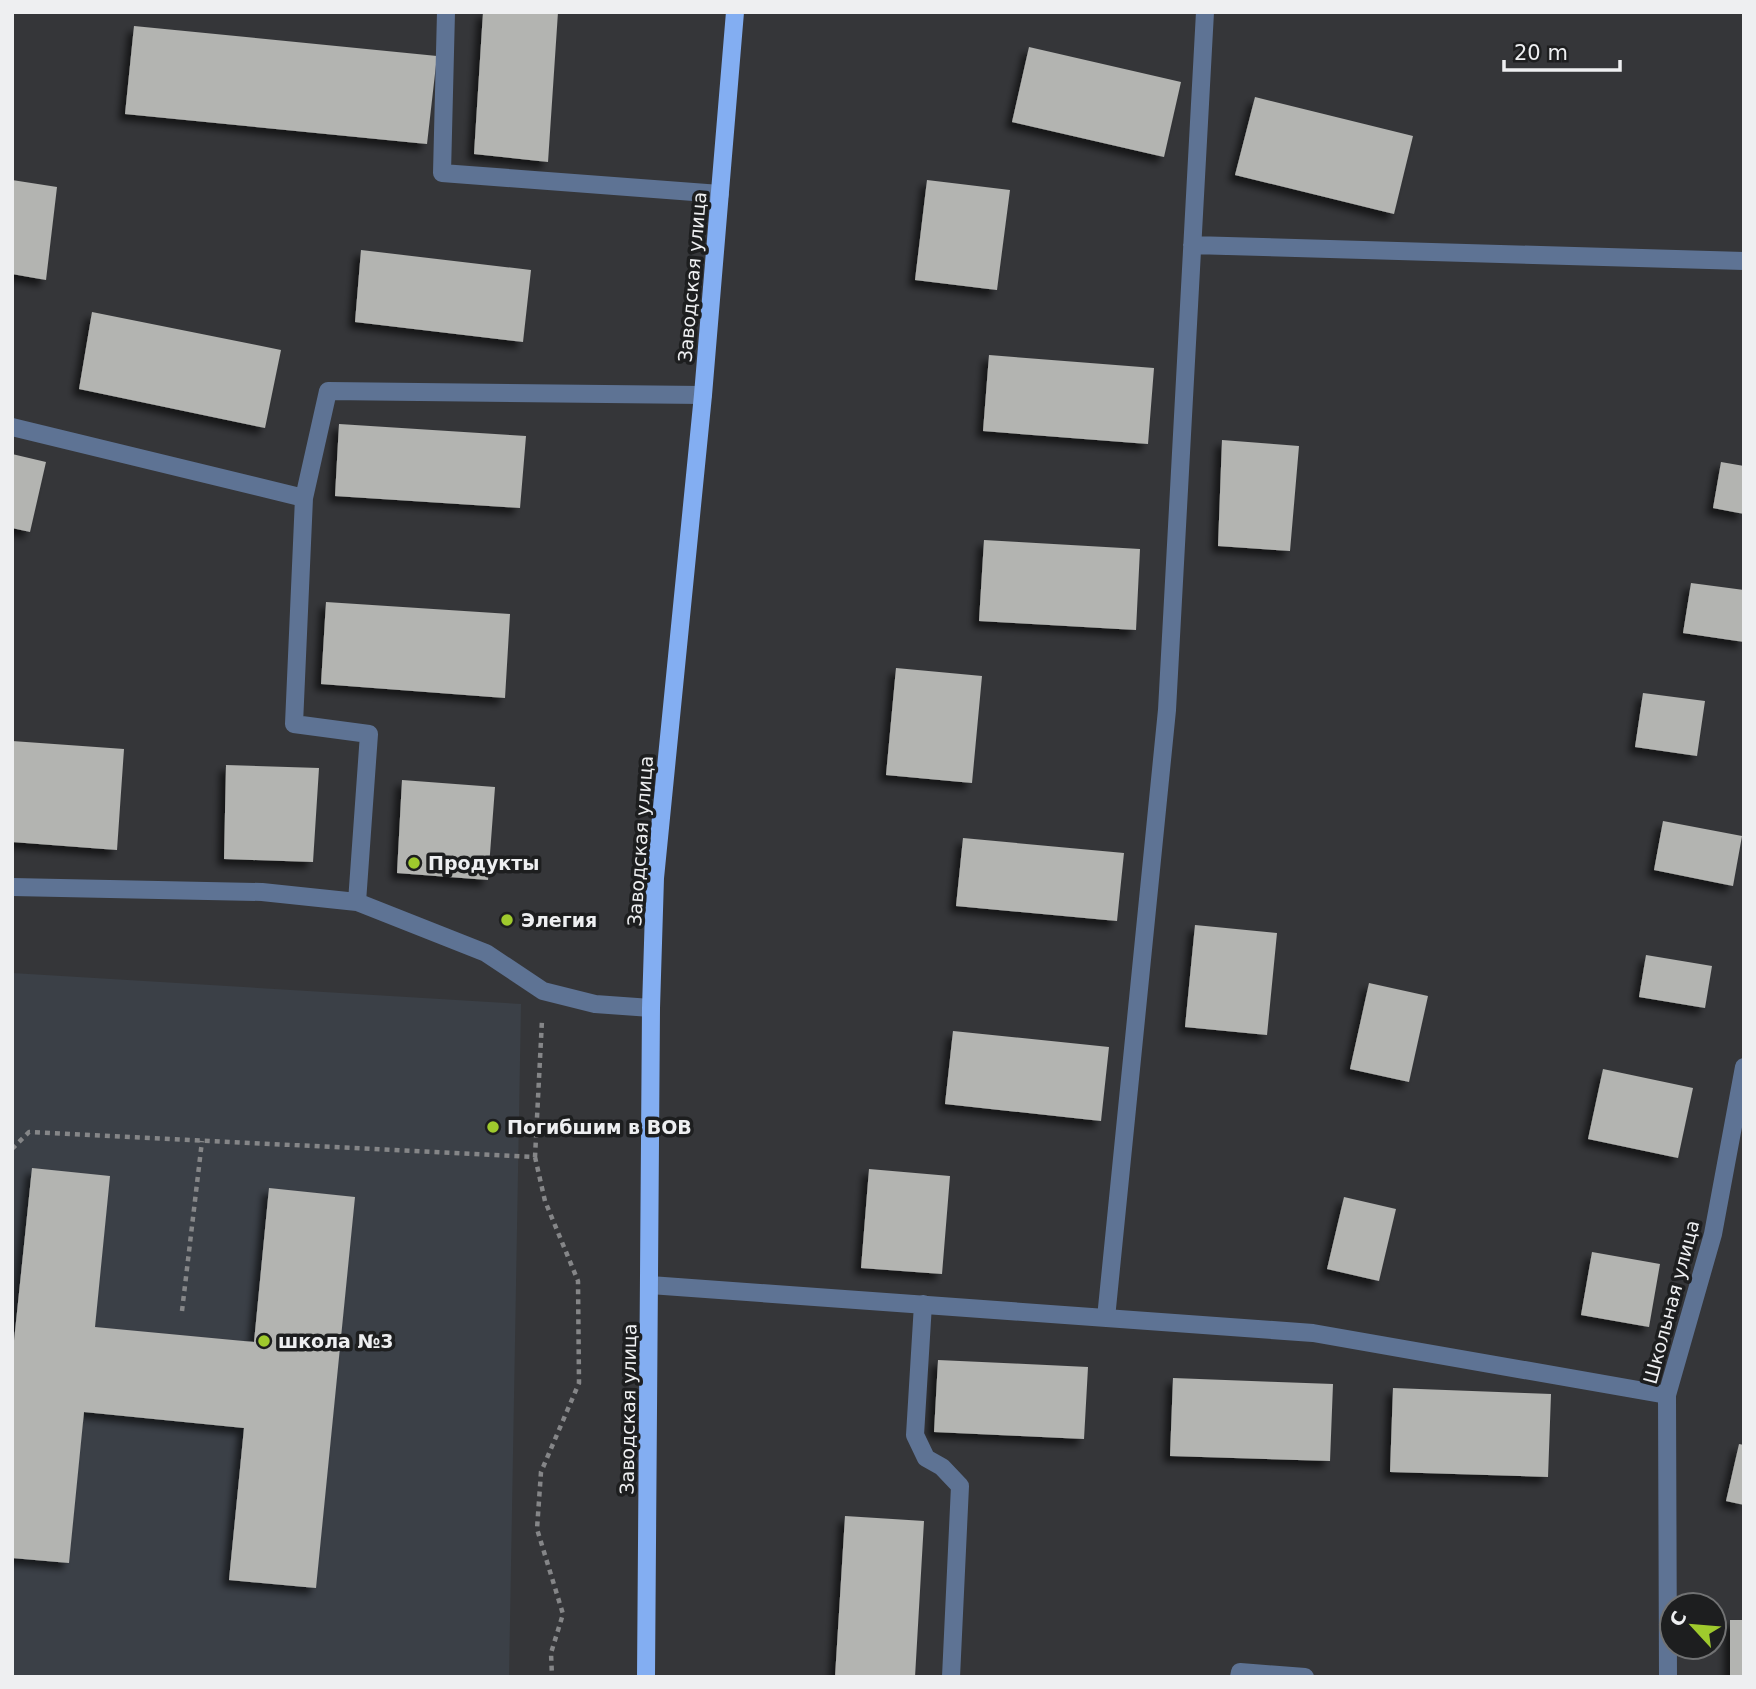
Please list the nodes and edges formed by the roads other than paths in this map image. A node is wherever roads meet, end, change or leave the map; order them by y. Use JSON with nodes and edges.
{"nodes":[{"id":1,"x":446,"y":12,"type":"edge"},
{"id":2,"x":735,"y":12,"type":"edge"},
{"id":3,"x":1205,"y":12,"type":"edge"},
{"id":4,"x":720,"y":194,"type":"junction"},
{"id":5,"x":1192,"y":245,"type":"junction"},
{"id":6,"x":1744,"y":261,"type":"edge"},
{"id":7,"x":703,"y":395,"type":"junction"},
{"id":8,"x":12,"y":427,"type":"edge"},
{"id":9,"x":304,"y":498,"type":"junction"},
{"id":10,"x":12,"y":887,"type":"edge"},
{"id":11,"x":358,"y":902,"type":"junction"},
{"id":12,"x":651,"y":1009,"type":"junction"},
{"id":13,"x":1744,"y":1067,"type":"edge"},
{"id":14,"x":650,"y":1285,"type":"junction"},
{"id":15,"x":923,"y":1304,"type":"junction"},
{"id":16,"x":1106,"y":1318,"type":"junction"},
{"id":17,"x":1667,"y":1395,"type":"junction"},
{"id":18,"x":646,"y":1677,"type":"edge"},
{"id":19,"x":951,"y":1677,"type":"edge"},
{"id":20,"x":1239,"y":1677,"type":"edge"},
{"id":21,"x":1305,"y":1677,"type":"edge"},
{"id":22,"x":1668,"y":1677,"type":"edge"}],
"edges":[{"from":1,"to":4,"type":"street"},
{"from":2,"to":4,"type":"main road","name":"Заводская улица"},
{"from":3,"to":5,"type":"street"},
{"from":4,"to":7,"type":"main road","name":"Заводская улица"},
{"from":5,"to":6,"type":"street"},
{"from":5,"to":16,"type":"street"},
{"from":7,"to":9,"type":"street"},
{"from":7,"to":12,"type":"main road","name":"Заводская улица"},
{"from":8,"to":9,"type":"street"},
{"from":9,"to":11,"type":"street"},
{"from":10,"to":11,"type":"street"},
{"from":11,"to":12,"type":"street"},
{"from":12,"to":14,"type":"main road","name":"Заводская улица"},
{"from":13,"to":17,"type":"street","name":"Школьная улица"},
{"from":14,"to":15,"type":"street"},
{"from":14,"to":18,"type":"main road","name":"Заводская улица"},
{"from":15,"to":16,"type":"street"},
{"from":15,"to":19,"type":"street"},
{"from":16,"to":17,"type":"street"},
{"from":17,"to":22,"type":"street","name":"Школьная улица"},
{"from":20,"to":21,"type":"street"}]}
